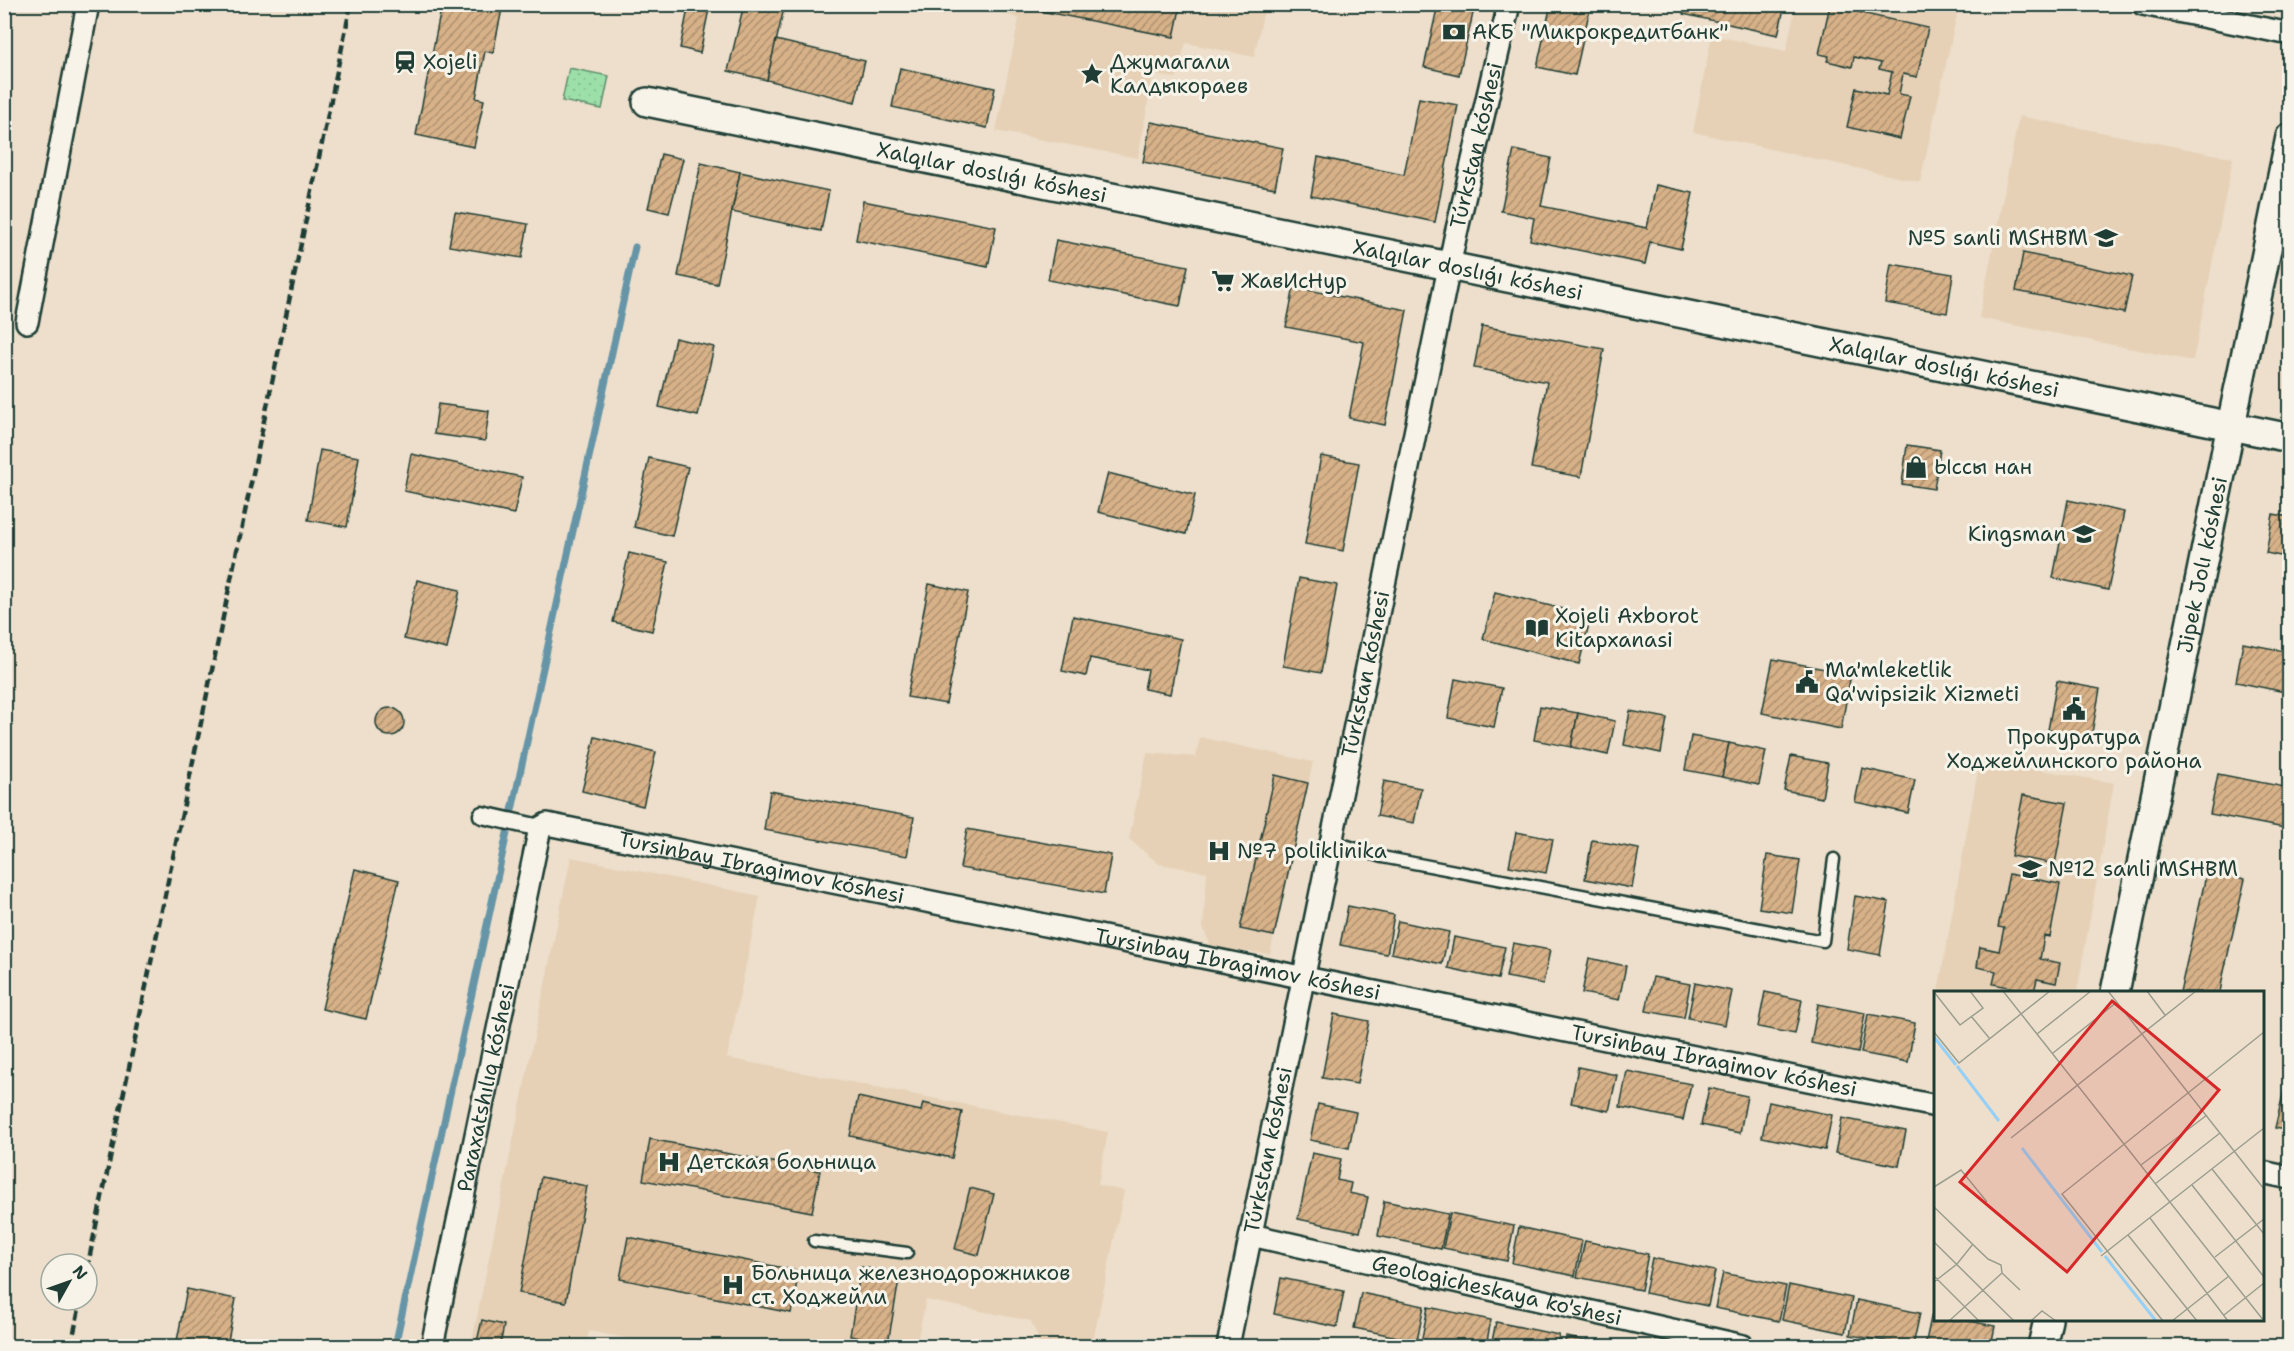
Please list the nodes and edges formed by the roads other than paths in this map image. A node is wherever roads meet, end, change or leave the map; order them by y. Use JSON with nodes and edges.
{"nodes":[{"id":1,"x":88,"y":4,"type":"edge"},
{"id":2,"x":1509,"y":4,"type":"edge"},
{"id":3,"x":2143,"y":4,"type":"edge"},
{"id":4,"x":2289,"y":34,"type":"edge"},
{"id":5,"x":647,"y":102,"type":"dead end"},
{"id":6,"x":2289,"y":137,"type":"edge"},
{"id":7,"x":1450,"y":266,"type":"junction"},
{"id":8,"x":27,"y":322,"type":"dead end"},
{"id":9,"x":2232,"y":426,"type":"junction"},
{"id":10,"x":2289,"y":438,"type":"edge"},
{"id":11,"x":482,"y":815,"type":"dead end"},
{"id":12,"x":540,"y":828,"type":"junction"},
{"id":13,"x":1332,"y":841,"type":"junction"},
{"id":14,"x":1834,"y":859,"type":"dead end"},
{"id":15,"x":1304,"y":978,"type":"junction"},
{"id":16,"x":2115,"y":991,"type":"edge"},
{"id":17,"x":1934,"y":1106,"type":"edge"},
{"id":18,"x":2264,"y":1172,"type":"edge"},
{"id":19,"x":2289,"y":1178,"type":"edge"},
{"id":20,"x":1251,"y":1235,"type":"junction"},
{"id":21,"x":814,"y":1241,"type":"dead end"},
{"id":22,"x":907,"y":1253,"type":"dead end"},
{"id":23,"x":2048,"y":1321,"type":"edge"},
{"id":24,"x":432,"y":1347,"type":"edge"},
{"id":25,"x":1228,"y":1347,"type":"edge"},
{"id":26,"x":1743,"y":1347,"type":"edge"},
{"id":27,"x":2042,"y":1347,"type":"edge"}],
"edges":[{"from":1,"to":8,"type":"street"},
{"from":2,"to":7,"type":"street","name":"Túrkstan kóshesi"},
{"from":3,"to":4,"type":"street"},
{"from":5,"to":7,"type":"street","name":"Xalqılar doslıǵı kóshesi"},
{"from":6,"to":9,"type":"street","name":"Jipek Jolı kóshesi"},
{"from":7,"to":9,"type":"street","name":"Xalqılar doslıǵı kóshesi"},
{"from":7,"to":13,"type":"street","name":"Túrkstan kóshesi"},
{"from":9,"to":10,"type":"street","name":"Xalqılar doslıǵı kóshesi"},
{"from":9,"to":16,"type":"street","name":"Jipek Jolı kóshesi"},
{"from":11,"to":12,"type":"street"},
{"from":12,"to":15,"type":"street","name":"Tursinbay Ibragimov kóshesi"},
{"from":12,"to":24,"type":"street","name":"Paraxatshılıq kóshesi"},
{"from":13,"to":14,"type":"lane"},
{"from":13,"to":15,"type":"street","name":"Túrkstan kóshesi"},
{"from":15,"to":17,"type":"street","name":"Tursinbay Ibragimov kóshesi"},
{"from":15,"to":20,"type":"street","name":"Túrkstan kóshesi"},
{"from":18,"to":19,"type":"street"},
{"from":20,"to":25,"type":"street","name":"Túrkstan kóshesi"},
{"from":20,"to":26,"type":"street","name":"Geologicheskaya ko'shesi"},
{"from":21,"to":22,"type":"lane"},
{"from":23,"to":27,"type":"street"}]}
